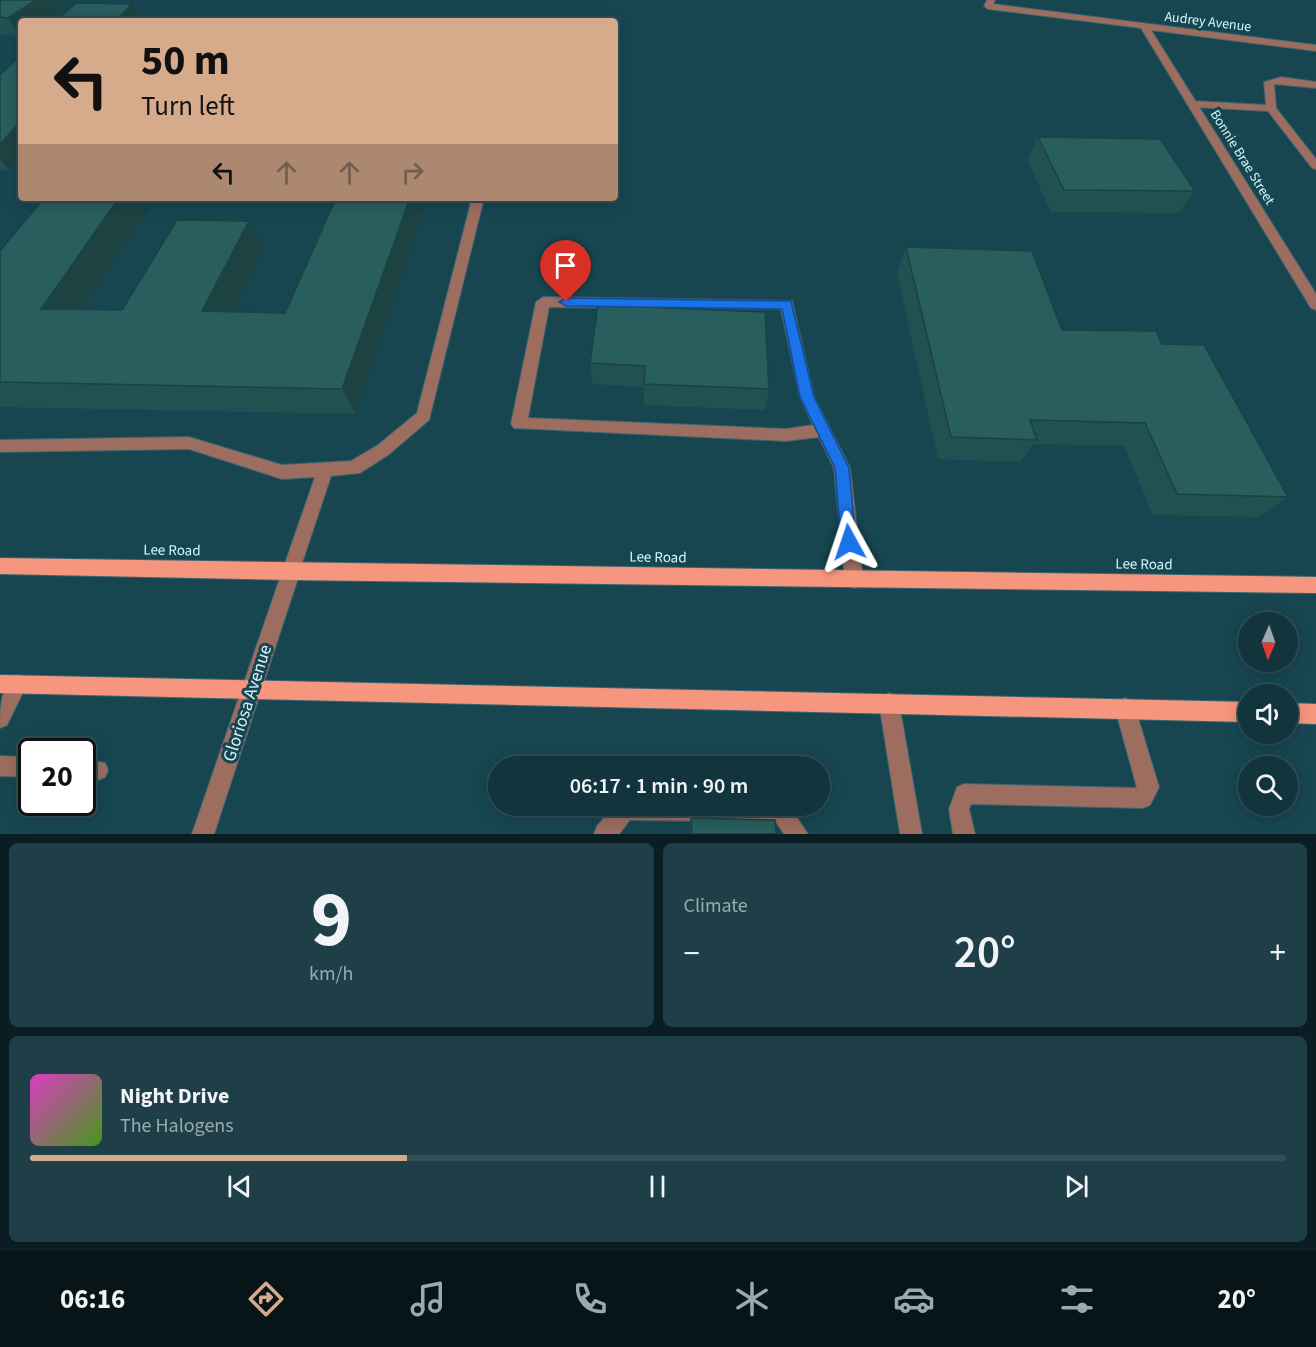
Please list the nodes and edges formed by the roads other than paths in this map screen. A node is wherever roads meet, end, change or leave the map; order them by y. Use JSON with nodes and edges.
{"nodes":[{"id":1,"x":990,"y":3,"type":"edge"},
{"id":2,"x":1144,"y":26,"type":"junction"},
{"id":3,"x":1316,"y":48,"type":"edge"},
{"id":4,"x":1316,"y":85,"type":"edge"},
{"id":5,"x":1192,"y":104,"type":"junction"},
{"id":6,"x":1272,"y":108,"type":"junction"},
{"id":7,"x":1316,"y":166,"type":"edge"},
{"id":8,"x":477,"y":201,"type":"edge"},
{"id":9,"x":1315,"y":302,"type":"edge"},
{"id":10,"x":823,"y":430,"type":"junction"},
{"id":11,"x":0,"y":446,"type":"edge"},
{"id":12,"x":325,"y":470,"type":"junction"},
{"id":13,"x":0,"y":566,"type":"edge"},
{"id":14,"x":291,"y":572,"type":"junction"},
{"id":15,"x":854,"y":580,"type":"junction"},
{"id":16,"x":1316,"y":585,"type":"edge"},
{"id":17,"x":9,"y":684,"type":"edge"},
{"id":18,"x":250,"y":691,"type":"junction"},
{"id":19,"x":889,"y":703,"type":"junction"},
{"id":20,"x":1125,"y":708,"type":"junction"},
{"id":21,"x":1238,"y":712,"type":"edge"},
{"id":22,"x":1298,"y":713,"type":"edge"},
{"id":23,"x":1316,"y":714,"type":"edge"},
{"id":24,"x":0,"y":718,"type":"edge"},
{"id":25,"x":0,"y":766,"type":"edge"},
{"id":26,"x":18,"y":767,"type":"edge"},
{"id":27,"x":203,"y":834,"type":"edge"},
{"id":28,"x":605,"y":834,"type":"edge"},
{"id":29,"x":797,"y":834,"type":"edge"},
{"id":30,"x":911,"y":834,"type":"edge"},
{"id":31,"x":963,"y":834,"type":"edge"}],
"edges":[{"from":1,"to":2,"type":"street","name":"Audrey Avenue"},
{"from":2,"to":3,"type":"street","name":"Audrey Avenue"},
{"from":2,"to":5,"type":"street","name":"Bonnie Brae Street"},
{"from":4,"to":6,"type":"street"},
{"from":5,"to":6,"type":"street"},
{"from":5,"to":9,"type":"street","name":"Bonnie Brae Street"},
{"from":6,"to":7,"type":"street"},
{"from":8,"to":12,"type":"street"},
{"from":10,"to":10,"type":"street"},
{"from":10,"to":15,"type":"street"},
{"from":11,"to":12,"type":"street"},
{"from":12,"to":14,"type":"street","name":"Gloriosa Avenue"},
{"from":13,"to":14,"type":"main road","name":"Lee Road"},
{"from":14,"to":15,"type":"main road","name":"Lee Road"},
{"from":14,"to":18,"type":"street","name":"Gloriosa Avenue"},
{"from":15,"to":16,"type":"main road","name":"Lee Road"},
{"from":17,"to":18,"type":"main road"},
{"from":17,"to":24,"type":"street"},
{"from":18,"to":19,"type":"main road"},
{"from":18,"to":27,"type":"street","name":"Gloriosa Avenue"},
{"from":19,"to":20,"type":"main road"},
{"from":19,"to":30,"type":"street"},
{"from":20,"to":21,"type":"main road"},
{"from":20,"to":31,"type":"street"},
{"from":22,"to":23,"type":"main road"},
{"from":25,"to":26,"type":"street"},
{"from":28,"to":29,"type":"street"}]}
